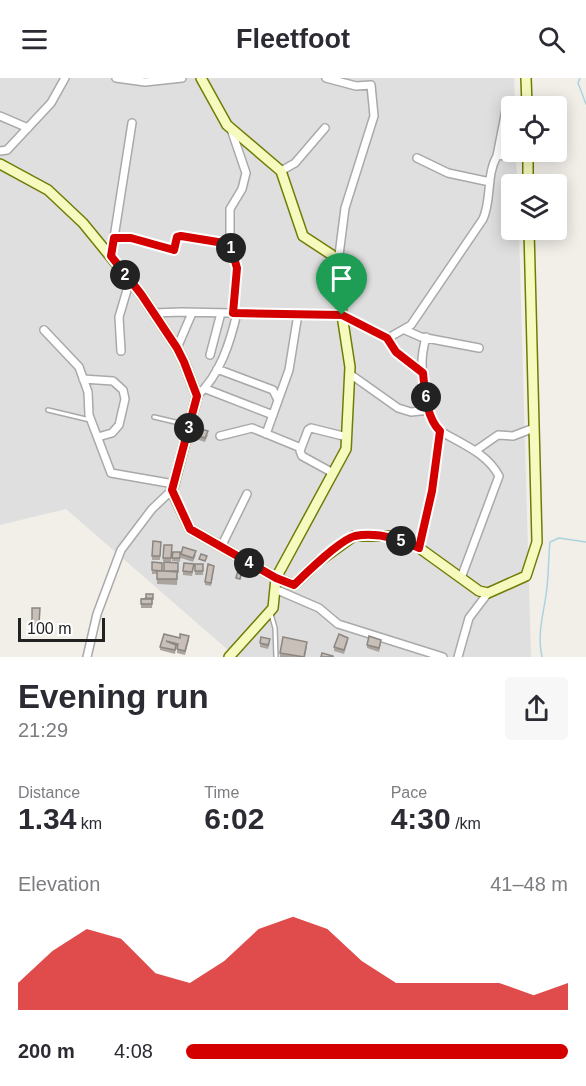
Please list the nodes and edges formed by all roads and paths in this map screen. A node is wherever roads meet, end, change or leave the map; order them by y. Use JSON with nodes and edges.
{"nodes":[{"id":1,"x":116,"y":78,"type":"edge"},
{"id":2,"x":182,"y":78,"type":"edge"},
{"id":3,"x":201,"y":78,"type":"edge"},
{"id":4,"x":326,"y":78,"type":"edge"},
{"id":5,"x":526,"y":78,"type":"edge"},
{"id":6,"x":62,"y":79,"type":"edge"},
{"id":7,"x":527,"y":96,"type":"edge"},
{"id":8,"x":0,"y":116,"type":"edge"},
{"id":9,"x":132,"y":123,"type":"dead end"},
{"id":10,"x":28,"y":128,"type":"junction"},
{"id":11,"x":325,"y":128,"type":"dead end"},
{"id":12,"x":231,"y":129,"type":"junction"},
{"id":13,"x":501,"y":136,"type":"edge"},
{"id":14,"x":0,"y":151,"type":"edge"},
{"id":15,"x":501,"y":154,"type":"edge"},
{"id":16,"x":497,"y":156,"type":"junction"},
{"id":17,"x":417,"y":158,"type":"dead end"},
{"id":18,"x":5,"y":166,"type":"edge"},
{"id":19,"x":281,"y":171,"type":"junction"},
{"id":20,"x":490,"y":182,"type":"junction"},
{"id":21,"x":114,"y":238,"type":"junction"},
{"id":22,"x":530,"y":240,"type":"edge"},
{"id":23,"x":230,"y":244,"type":"junction"},
{"id":24,"x":111,"y":256,"type":"junction"},
{"id":25,"x":338,"y":263,"type":"junction"},
{"id":26,"x":130,"y":280,"type":"junction"},
{"id":27,"x":153,"y":313,"type":"junction"},
{"id":28,"x":192,"y":313,"type":"junction"},
{"id":29,"x":221,"y":313,"type":"junction"},
{"id":30,"x":235,"y":313,"type":"junction"},
{"id":31,"x":298,"y":314,"type":"junction"},
{"id":32,"x":342,"y":315,"type":"junction"},
{"id":33,"x":44,"y":330,"type":"dead end"},
{"id":34,"x":405,"y":330,"type":"junction"},
{"id":35,"x":387,"y":338,"type":"junction"},
{"id":36,"x":426,"y":338,"type":"junction"},
{"id":37,"x":177,"y":348,"type":"junction"},
{"id":38,"x":479,"y":348,"type":"dead end"},
{"id":39,"x":121,"y":351,"type":"dead end"},
{"id":40,"x":210,"y":355,"type":"dead end"},
{"id":41,"x":217,"y":369,"type":"junction"},
{"id":42,"x":423,"y":373,"type":"junction"},
{"id":43,"x":350,"y":374,"type":"junction"},
{"id":44,"x":83,"y":379,"type":"junction"},
{"id":45,"x":206,"y":389,"type":"junction"},
{"id":46,"x":197,"y":396,"type":"junction"},
{"id":47,"x":278,"y":400,"type":"junction"},
{"id":48,"x":48,"y":410,"type":"dead end"},
{"id":49,"x":430,"y":410,"type":"junction"},
{"id":50,"x":273,"y":415,"type":"junction"},
{"id":51,"x":154,"y":417,"type":"dead end"},
{"id":52,"x":91,"y":420,"type":"junction"},
{"id":53,"x":189,"y":425,"type":"junction"},
{"id":54,"x":534,"y":428,"type":"junction"},
{"id":55,"x":440,"y":431,"type":"junction"},
{"id":56,"x":266,"y":434,"type":"junction"},
{"id":57,"x":220,"y":436,"type":"dead end"},
{"id":58,"x":347,"y":436,"type":"junction"},
{"id":59,"x":99,"y":437,"type":"junction"},
{"id":60,"x":301,"y":448,"type":"junction"},
{"id":61,"x":475,"y":451,"type":"junction"},
{"id":62,"x":333,"y":473,"type":"junction"},
{"id":63,"x":173,"y":487,"type":"junction"},
{"id":64,"x":247,"y":494,"type":"dead end"},
{"id":65,"x":221,"y":547,"type":"junction"},
{"id":66,"x":419,"y":548,"type":"junction"},
{"id":67,"x":276,"y":578,"type":"junction"},
{"id":68,"x":461,"y":578,"type":"junction"},
{"id":69,"x":275,"y":589,"type":"junction"},
{"id":70,"x":488,"y":593,"type":"junction"},
{"id":71,"x":270,"y":612,"type":"junction"},
{"id":72,"x":87,"y":657,"type":"edge"},
{"id":73,"x":229,"y":657,"type":"edge"},
{"id":74,"x":276,"y":657,"type":"edge"},
{"id":75,"x":442,"y":657,"type":"edge"},
{"id":76,"x":458,"y":657,"type":"edge"}],
"edges":[{"from":1,"to":2,"type":"street"},
{"from":3,"to":12,"type":"street"},
{"from":4,"to":25,"type":"street"},
{"from":5,"to":7,"type":"street"},
{"from":6,"to":10,"type":"street"},
{"from":8,"to":10,"type":"street"},
{"from":9,"to":21,"type":"street"},
{"from":10,"to":14,"type":"street"},
{"from":11,"to":19,"type":"street"},
{"from":12,"to":19,"type":"street"},
{"from":12,"to":23,"type":"street"},
{"from":13,"to":16,"type":"street"},
{"from":15,"to":16,"type":"street"},
{"from":16,"to":20,"type":"street"},
{"from":17,"to":20,"type":"street"},
{"from":18,"to":24,"type":"street"},
{"from":19,"to":25,"type":"street"},
{"from":20,"to":34,"type":"street"},
{"from":21,"to":23,"type":"street"},
{"from":21,"to":24,"type":"street"},
{"from":22,"to":54,"type":"street"},
{"from":23,"to":30,"type":"street"},
{"from":24,"to":26,"type":"street"},
{"from":25,"to":32,"type":"street"},
{"from":26,"to":27,"type":"street"},
{"from":26,"to":39,"type":"street"},
{"from":27,"to":28,"type":"street"},
{"from":27,"to":37,"type":"street"},
{"from":28,"to":29,"type":"street"},
{"from":28,"to":37,"type":"street"},
{"from":29,"to":30,"type":"street"},
{"from":29,"to":40,"type":"street"},
{"from":30,"to":31,"type":"street"},
{"from":30,"to":41,"type":"street"},
{"from":31,"to":32,"type":"street"},
{"from":31,"to":47,"type":"street"},
{"from":32,"to":35,"type":"street"},
{"from":32,"to":43,"type":"street"},
{"from":33,"to":44,"type":"street"},
{"from":34,"to":35,"type":"street"},
{"from":34,"to":36,"type":"street"},
{"from":35,"to":42,"type":"street"},
{"from":36,"to":38,"type":"street"},
{"from":36,"to":42,"type":"street"},
{"from":37,"to":46,"type":"street"},
{"from":41,"to":45,"type":"street"},
{"from":41,"to":47,"type":"street"},
{"from":42,"to":49,"type":"street"},
{"from":43,"to":49,"type":"street"},
{"from":43,"to":58,"type":"street"},
{"from":44,"to":52,"type":"street"},
{"from":44,"to":59,"type":"street"},
{"from":45,"to":46,"type":"street"},
{"from":45,"to":50,"type":"street"},
{"from":46,"to":53,"type":"street"},
{"from":47,"to":50,"type":"street"},
{"from":48,"to":52,"type":"lane"},
{"from":49,"to":55,"type":"street"},
{"from":50,"to":56,"type":"street"},
{"from":51,"to":53,"type":"lane"},
{"from":52,"to":59,"type":"street"},
{"from":53,"to":63,"type":"street"},
{"from":54,"to":61,"type":"street"},
{"from":54,"to":70,"type":"street"},
{"from":55,"to":61,"type":"street"},
{"from":55,"to":66,"type":"street"},
{"from":56,"to":57,"type":"street"},
{"from":56,"to":60,"type":"street"},
{"from":58,"to":60,"type":"street"},
{"from":58,"to":62,"type":"street"},
{"from":59,"to":63,"type":"street"},
{"from":60,"to":62,"type":"street"},
{"from":61,"to":68,"type":"street"},
{"from":62,"to":67,"type":"street"},
{"from":63,"to":65,"type":"street"},
{"from":63,"to":72,"type":"street"},
{"from":64,"to":65,"type":"street"},
{"from":65,"to":67,"type":"street"},
{"from":66,"to":67,"type":"street"},
{"from":66,"to":68,"type":"street"},
{"from":67,"to":69,"type":"street"},
{"from":68,"to":70,"type":"street"},
{"from":69,"to":71,"type":"street"},
{"from":69,"to":75,"type":"street"},
{"from":70,"to":76,"type":"street"},
{"from":71,"to":73,"type":"street"},
{"from":71,"to":74,"type":"lane"}]}
